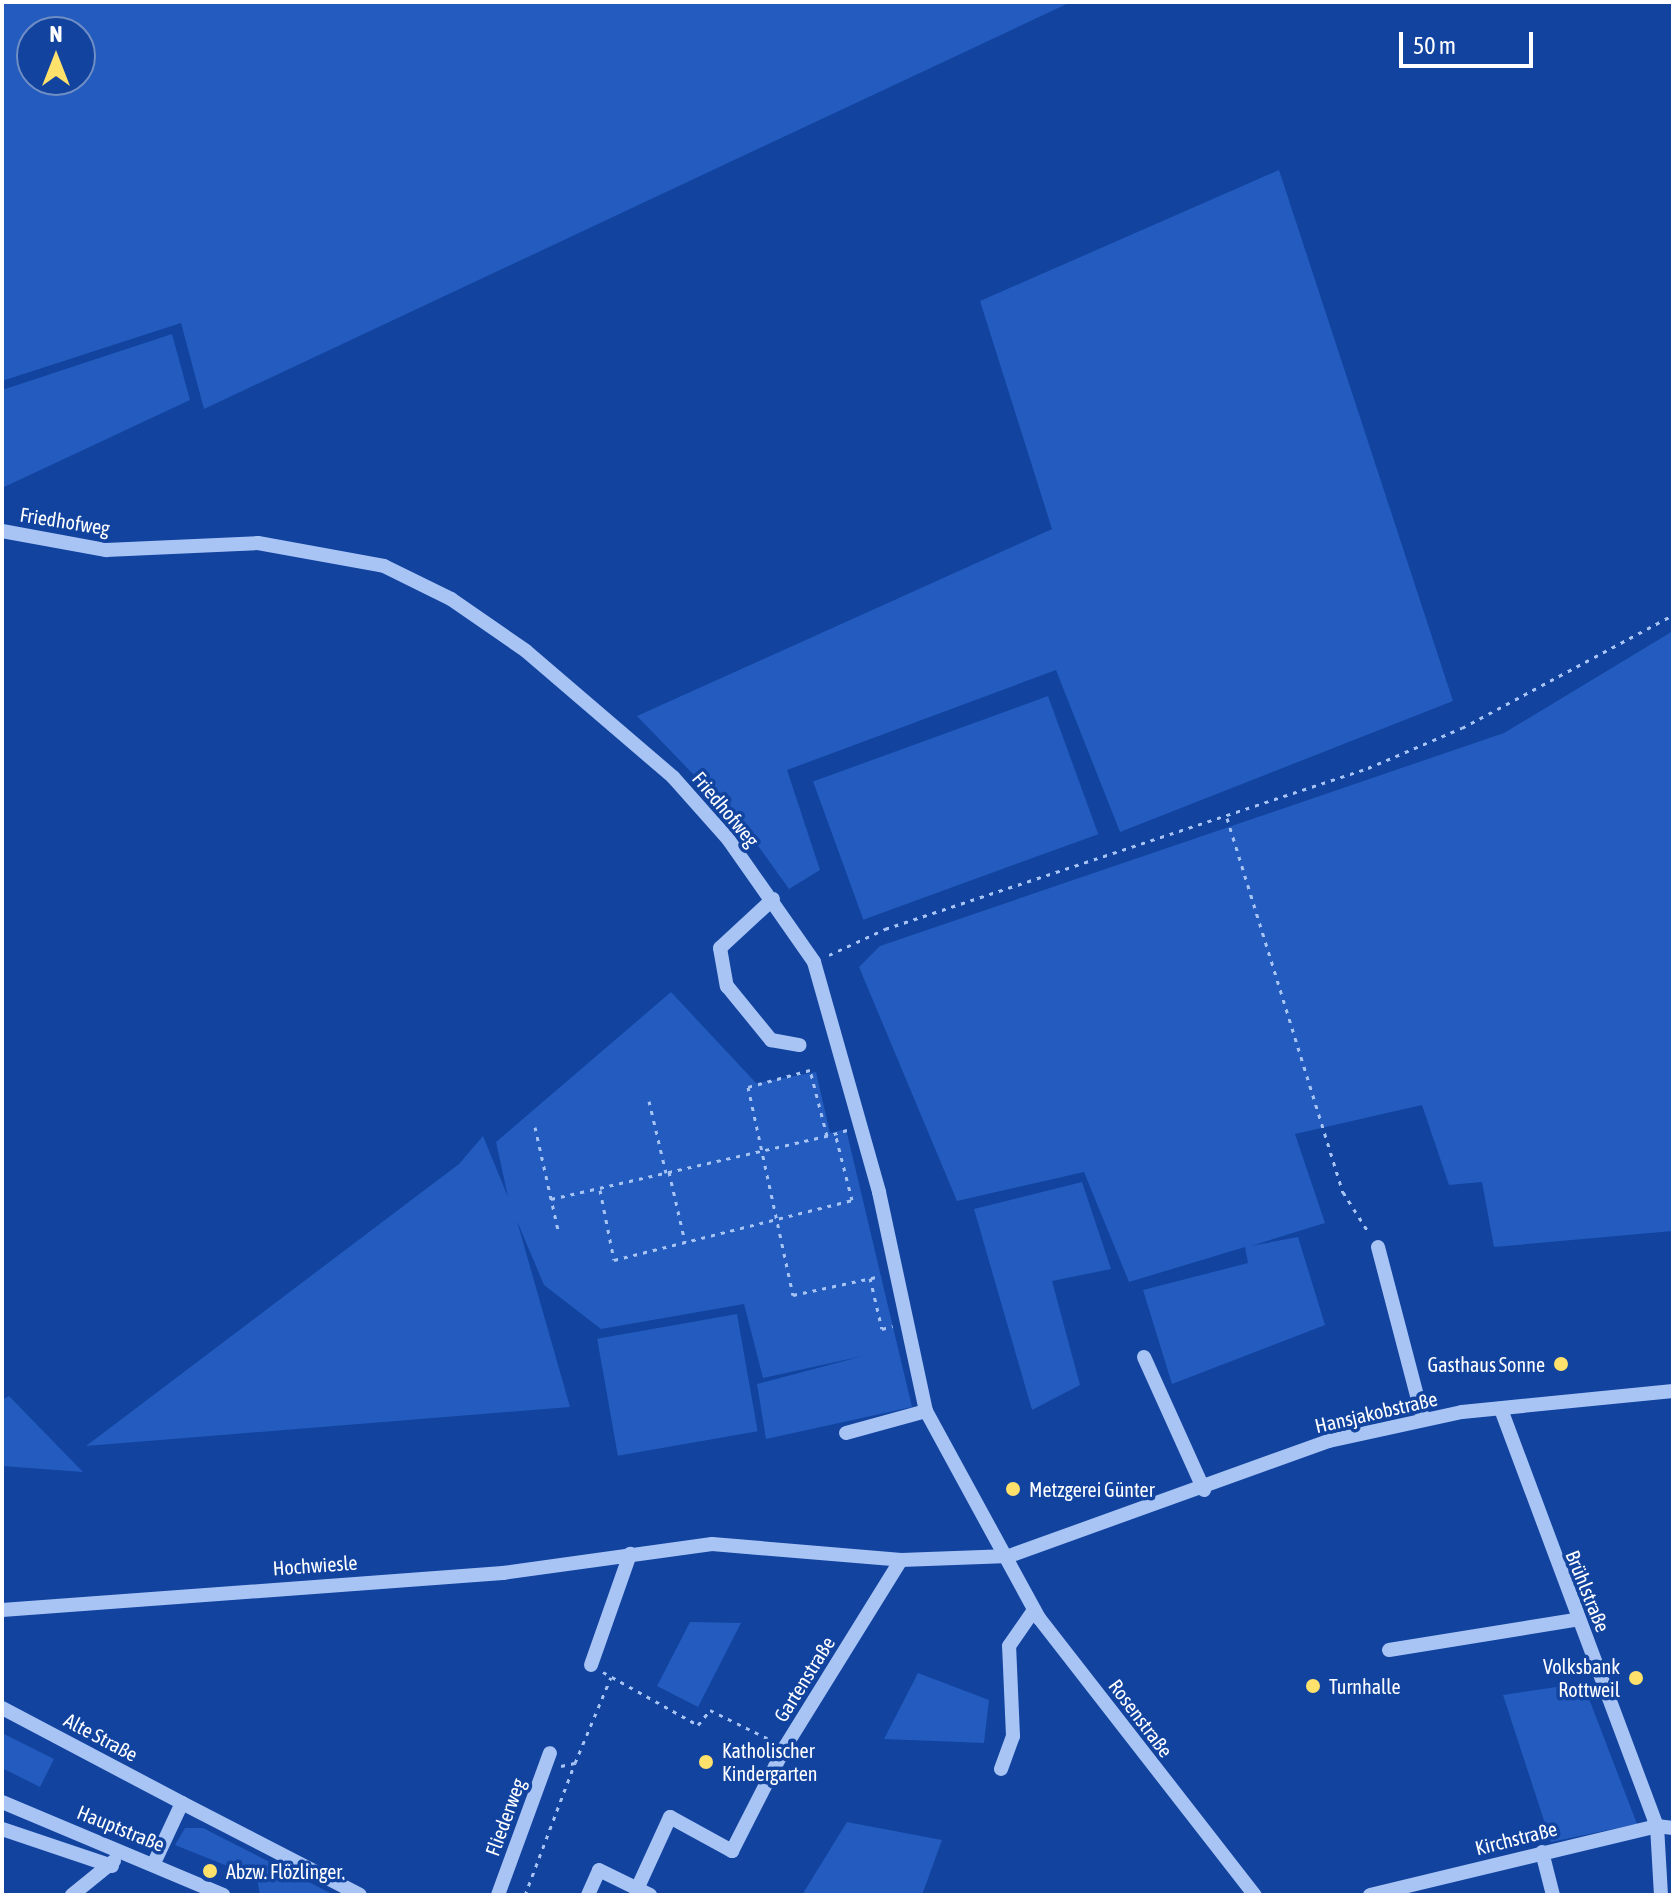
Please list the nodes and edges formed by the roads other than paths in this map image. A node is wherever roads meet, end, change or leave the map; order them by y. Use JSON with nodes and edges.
{"nodes":[{"id":1,"x":2,"y":531,"type":"edge"},
{"id":2,"x":773,"y":899,"type":"junction"},
{"id":3,"x":800,"y":1045,"type":"dead end"},
{"id":4,"x":1378,"y":1247,"type":"road end"},
{"id":5,"x":1144,"y":1357,"type":"dead end"},
{"id":6,"x":1673,"y":1391,"type":"edge"},
{"id":7,"x":926,"y":1411,"type":"junction"},
{"id":8,"x":1502,"y":1412,"type":"junction"},
{"id":9,"x":1423,"y":1419,"type":"junction"},
{"id":10,"x":846,"y":1433,"type":"dead end"},
{"id":11,"x":1204,"y":1490,"type":"junction"},
{"id":12,"x":630,"y":1554,"type":"junction"},
{"id":13,"x":1009,"y":1556,"type":"junction"},
{"id":14,"x":901,"y":1560,"type":"junction"},
{"id":15,"x":2,"y":1610,"type":"edge"},
{"id":16,"x":1034,"y":1610,"type":"junction"},
{"id":17,"x":1574,"y":1620,"type":"junction"},
{"id":18,"x":1389,"y":1650,"type":"dead end"},
{"id":19,"x":591,"y":1665,"type":"road end"},
{"id":20,"x":2,"y":1708,"type":"edge"},
{"id":21,"x":550,"y":1753,"type":"dead end"},
{"id":22,"x":1001,"y":1769,"type":"dead end"},
{"id":23,"x":2,"y":1802,"type":"edge"},
{"id":24,"x":182,"y":1803,"type":"junction"},
{"id":25,"x":1673,"y":1816,"type":"edge"},
{"id":26,"x":1657,"y":1826,"type":"junction"},
{"id":27,"x":1673,"y":1828,"type":"edge"},
{"id":28,"x":2,"y":1829,"type":"edge"},
{"id":29,"x":120,"y":1849,"type":"junction"},
{"id":30,"x":1542,"y":1852,"type":"junction"},
{"id":31,"x":154,"y":1863,"type":"junction"},
{"id":32,"x":112,"y":1866,"type":"junction"},
{"id":33,"x":644,"y":1891,"type":"edge"},
{"id":34,"x":72,"y":1895,"type":"edge"},
{"id":35,"x":223,"y":1895,"type":"edge"},
{"id":36,"x":360,"y":1895,"type":"edge"},
{"id":37,"x":498,"y":1895,"type":"edge"},
{"id":38,"x":588,"y":1895,"type":"edge"},
{"id":39,"x":1255,"y":1895,"type":"edge"},
{"id":40,"x":1370,"y":1895,"type":"edge"},
{"id":41,"x":1553,"y":1895,"type":"edge"},
{"id":42,"x":1661,"y":1895,"type":"edge"}],
"edges":[{"from":1,"to":2,"type":"street","name":"Friedhofweg"},
{"from":2,"to":3,"type":"street"},
{"from":2,"to":7,"type":"street","name":"Friedhofweg"},
{"from":4,"to":9,"type":"street"},
{"from":5,"to":11,"type":"street"},
{"from":6,"to":8,"type":"street","name":"Hansjakobstraße"},
{"from":7,"to":10,"type":"street"},
{"from":7,"to":13,"type":"street","name":"Friedhofweg"},
{"from":8,"to":9,"type":"street","name":"Hansjakobstraße"},
{"from":8,"to":17,"type":"street","name":"Brühlstraße"},
{"from":9,"to":11,"type":"street","name":"Hansjakobstraße"},
{"from":11,"to":13,"type":"street","name":"Hansjakobstraße"},
{"from":12,"to":14,"type":"street","name":"Hochwiesle"},
{"from":12,"to":15,"type":"street","name":"Hochwiesle"},
{"from":12,"to":19,"type":"street"},
{"from":13,"to":14,"type":"street","name":"Hochwiesle"},
{"from":13,"to":16,"type":"street","name":"Rosenstraße"},
{"from":14,"to":33,"type":"street","name":"Gartenstraße"},
{"from":16,"to":22,"type":"street"},
{"from":16,"to":39,"type":"street","name":"Rosenstraße"},
{"from":17,"to":18,"type":"street"},
{"from":17,"to":26,"type":"street","name":"Brühlstraße"},
{"from":20,"to":24,"type":"street","name":"Alte Straße"},
{"from":21,"to":37,"type":"street","name":"Fliederweg"},
{"from":23,"to":29,"type":"street","name":"Hauptstraße"},
{"from":24,"to":31,"type":"street"},
{"from":24,"to":36,"type":"street","name":"Alte Straße"},
{"from":25,"to":26,"type":"street"},
{"from":26,"to":27,"type":"street","name":"Kirchstraße"},
{"from":26,"to":30,"type":"street","name":"Kirchstraße"},
{"from":26,"to":42,"type":"street","name":"Brühlstraße"},
{"from":28,"to":32,"type":"street"},
{"from":29,"to":31,"type":"street","name":"Hauptstraße"},
{"from":29,"to":32,"type":"street"},
{"from":30,"to":40,"type":"street","name":"Kirchstraße"},
{"from":30,"to":41,"type":"street"},
{"from":31,"to":35,"type":"street","name":"Hauptstraße"},
{"from":32,"to":34,"type":"street"},
{"from":33,"to":38,"type":"street"}]}
